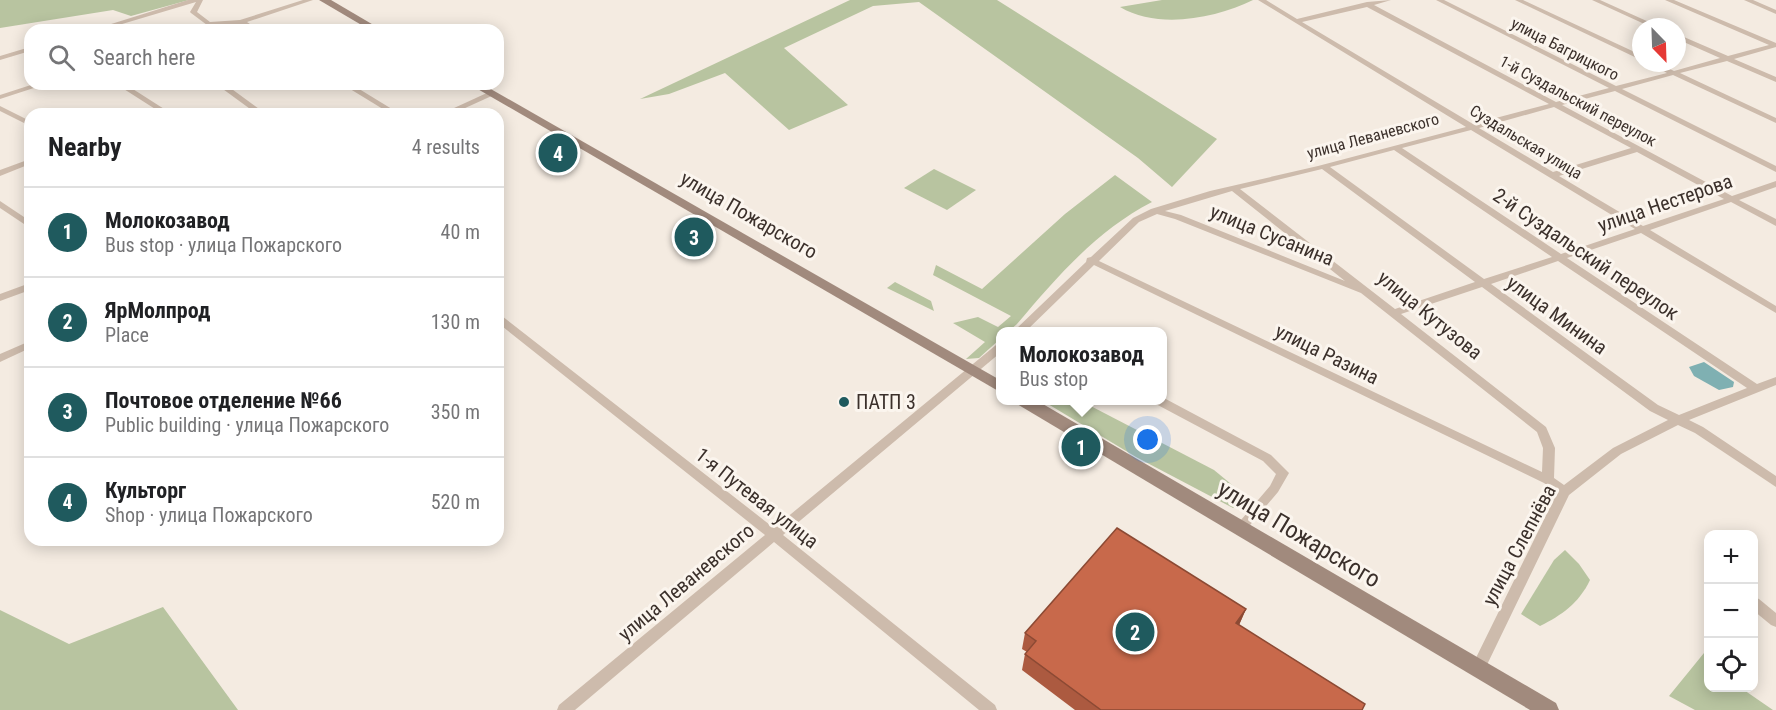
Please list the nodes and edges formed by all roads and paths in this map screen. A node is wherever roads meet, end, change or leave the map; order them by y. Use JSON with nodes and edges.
{"nodes":[{"id":1,"x":195,"y":0,"type":"edge"},
{"id":2,"x":200,"y":0,"type":"edge"},
{"id":3,"x":310,"y":0,"type":"edge"},
{"id":4,"x":324,"y":0,"type":"edge"},
{"id":5,"x":1261,"y":0,"type":"edge"},
{"id":6,"x":1388,"y":0,"type":"edge"},
{"id":7,"x":1439,"y":0,"type":"edge"},
{"id":8,"x":1518,"y":0,"type":"edge"},
{"id":9,"x":1595,"y":0,"type":"edge"},
{"id":10,"x":1668,"y":0,"type":"edge"},
{"id":11,"x":1747,"y":0,"type":"edge"},
{"id":12,"x":1367,"y":4,"type":"junction"},
{"id":13,"x":1776,"y":12,"type":"edge"},
{"id":14,"x":1636,"y":18,"type":"edge"},
{"id":15,"x":1295,"y":21,"type":"junction"},
{"id":16,"x":242,"y":22,"type":"junction"},
{"id":17,"x":115,"y":24,"type":"edge"},
{"id":18,"x":236,"y":24,"type":"edge"},
{"id":19,"x":246,"y":24,"type":"edge"},
{"id":20,"x":366,"y":24,"type":"edge"},
{"id":21,"x":1686,"y":40,"type":"edge"},
{"id":22,"x":1776,"y":45,"type":"edge"},
{"id":23,"x":24,"y":51,"type":"edge"},
{"id":24,"x":1632,"y":54,"type":"edge"},
{"id":25,"x":0,"y":58,"type":"edge"},
{"id":26,"x":1728,"y":58,"type":"junction"},
{"id":27,"x":1673,"y":73,"type":"junction"},
{"id":28,"x":1776,"y":80,"type":"edge"},
{"id":29,"x":1613,"y":88,"type":"junction"},
{"id":30,"x":24,"y":90,"type":"edge"},
{"id":31,"x":130,"y":90,"type":"edge"},
{"id":32,"x":228,"y":90,"type":"edge"},
{"id":33,"x":356,"y":90,"type":"edge"},
{"id":34,"x":485,"y":90,"type":"edge"},
{"id":35,"x":492,"y":94,"type":"junction"},
{"id":36,"x":0,"y":97,"type":"edge"},
{"id":37,"x":1553,"y":105,"type":"junction"},
{"id":38,"x":0,"y":108,"type":"edge"},
{"id":39,"x":158,"y":108,"type":"edge"},
{"id":40,"x":254,"y":108,"type":"edge"},
{"id":41,"x":386,"y":108,"type":"edge"},
{"id":42,"x":459,"y":108,"type":"edge"},
{"id":43,"x":24,"y":121,"type":"edge"},
{"id":44,"x":1776,"y":121,"type":"edge"},
{"id":45,"x":1472,"y":126,"type":"junction"},
{"id":46,"x":1396,"y":148,"type":"junction"},
{"id":47,"x":1637,"y":150,"type":"junction"},
{"id":48,"x":24,"y":163,"type":"edge"},
{"id":49,"x":1324,"y":167,"type":"junction"},
{"id":50,"x":1776,"y":169,"type":"edge"},
{"id":51,"x":0,"y":173,"type":"edge"},
{"id":52,"x":1552,"y":175,"type":"junction"},
{"id":53,"x":1776,"y":184,"type":"edge"},
{"id":54,"x":1235,"y":189,"type":"junction"},
{"id":55,"x":1731,"y":199,"type":"junction"},
{"id":56,"x":0,"y":204,"type":"edge"},
{"id":57,"x":1154,"y":212,"type":"junction"},
{"id":58,"x":24,"y":221,"type":"edge"},
{"id":59,"x":1776,"y":224,"type":"edge"},
{"id":60,"x":1644,"y":230,"type":"junction"},
{"id":61,"x":1560,"y":258,"type":"junction"},
{"id":62,"x":1090,"y":260,"type":"junction"},
{"id":63,"x":1483,"y":283,"type":"junction"},
{"id":64,"x":24,"y":288,"type":"edge"},
{"id":65,"x":1374,"y":296,"type":"junction"},
{"id":66,"x":0,"y":298,"type":"edge"},
{"id":67,"x":1776,"y":310,"type":"edge"},
{"id":68,"x":1395,"y":313,"type":"junction"},
{"id":69,"x":504,"y":323,"type":"edge"},
{"id":70,"x":1026,"y":327,"type":"edge"},
{"id":71,"x":24,"y":348,"type":"edge"},
{"id":72,"x":996,"y":350,"type":"edge"},
{"id":73,"x":0,"y":358,"type":"edge"},
{"id":74,"x":972,"y":371,"type":"junction"},
{"id":75,"x":1776,"y":381,"type":"edge"},
{"id":76,"x":996,"y":385,"type":"edge"},
{"id":77,"x":1756,"y":389,"type":"junction"},
{"id":78,"x":1032,"y":405,"type":"edge"},
{"id":79,"x":1167,"y":405,"type":"edge"},
{"id":80,"x":1678,"y":420,"type":"junction"},
{"id":81,"x":1548,"y":480,"type":"junction"},
{"id":82,"x":1776,"y":482,"type":"edge"},
{"id":83,"x":1564,"y":492,"type":"junction"},
{"id":84,"x":1241,"y":527,"type":"junction"},
{"id":85,"x":773,"y":536,"type":"junction"},
{"id":86,"x":1758,"y":606,"type":"edge"},
{"id":87,"x":1776,"y":621,"type":"edge"},
{"id":88,"x":1478,"y":668,"type":"junction"},
{"id":89,"x":564,"y":710,"type":"edge"},
{"id":90,"x":990,"y":710,"type":"edge"},
{"id":91,"x":1550,"y":710,"type":"edge"}],
"edges":[{"from":1,"to":17,"type":"street"},
{"from":2,"to":16,"type":"street"},
{"from":3,"to":16,"type":"street"},
{"from":4,"to":20,"type":"street"},
{"from":5,"to":15,"type":"street","name":"Суздальская улица"},
{"from":6,"to":12,"type":"street"},
{"from":7,"to":29,"type":"street","name":"улица Багрицкого"},
{"from":8,"to":24,"type":"street"},
{"from":9,"to":14,"type":"street"},
{"from":10,"to":22,"type":"street"},
{"from":11,"to":13,"type":"street"},
{"from":12,"to":15,"type":"street"},
{"from":12,"to":37,"type":"street","name":"1-й Суздальский переулок"},
{"from":15,"to":45,"type":"street","name":"Суздальская улица"},
{"from":16,"to":18,"type":"street"},
{"from":16,"to":19,"type":"street"},
{"from":21,"to":26,"type":"street"},
{"from":22,"to":26,"type":"street","name":"улица Леваневского"},
{"from":23,"to":25,"type":"street"},
{"from":26,"to":27,"type":"street","name":"улица Леваневского"},
{"from":26,"to":28,"type":"street"},
{"from":27,"to":29,"type":"street","name":"улица Леваневского"},
{"from":27,"to":44,"type":"street"},
{"from":29,"to":37,"type":"street","name":"улица Леваневского"},
{"from":29,"to":50,"type":"street","name":"улица Багрицкого"},
{"from":30,"to":36,"type":"street"},
{"from":31,"to":39,"type":"street"},
{"from":32,"to":40,"type":"street"},
{"from":33,"to":41,"type":"street"},
{"from":34,"to":35,"type":"street","name":"улица Пожарского"},
{"from":35,"to":42,"type":"street"},
{"from":35,"to":74,"type":"street","name":"улица Пожарского"},
{"from":37,"to":45,"type":"street","name":"улица Леваневского"},
{"from":37,"to":47,"type":"street","name":"1-й Суздальский переулок"},
{"from":38,"to":43,"type":"street"},
{"from":45,"to":46,"type":"street","name":"улица Леваневского"},
{"from":45,"to":52,"type":"street","name":"Суздальская улица"},
{"from":46,"to":49,"type":"street","name":"улица Леваневского"},
{"from":46,"to":61,"type":"street","name":"2-й Суздальский переулок"},
{"from":47,"to":52,"type":"street"},
{"from":47,"to":55,"type":"street","name":"1-й Суздальский переулок"},
{"from":48,"to":51,"type":"street"},
{"from":49,"to":54,"type":"street","name":"улица Леваневского"},
{"from":49,"to":63,"type":"street","name":"улица Минина"},
{"from":52,"to":60,"type":"street","name":"Суздальская улица"},
{"from":53,"to":55,"type":"street","name":"улица Нестерова"},
{"from":54,"to":57,"type":"street","name":"улица Леваневского"},
{"from":54,"to":65,"type":"street","name":"улица Кутузова"},
{"from":55,"to":59,"type":"street","name":"1-й Суздальский переулок"},
{"from":55,"to":60,"type":"street","name":"улица Нестерова"},
{"from":56,"to":58,"type":"street"},
{"from":57,"to":62,"type":"street","name":"улица Леваневского"},
{"from":57,"to":65,"type":"street","name":"улица Сусанина"},
{"from":60,"to":61,"type":"street","name":"улица Нестерова"},
{"from":60,"to":67,"type":"street","name":"Суздальская улица"},
{"from":61,"to":63,"type":"street","name":"улица Нестерова"},
{"from":61,"to":77,"type":"street","name":"2-й Суздальский переулок"},
{"from":62,"to":70,"type":"street","name":"улица Леваневского"},
{"from":62,"to":81,"type":"street","name":"улица Разина"},
{"from":63,"to":68,"type":"street","name":"улица Нестерова"},
{"from":63,"to":80,"type":"street","name":"улица Минина"},
{"from":64,"to":66,"type":"street"},
{"from":65,"to":68,"type":"street","name":"улица Кутузова"},
{"from":68,"to":81,"type":"street","name":"улица Кутузова"},
{"from":69,"to":85,"type":"street","name":"1-я Путевая улица"},
{"from":71,"to":73,"type":"street"},
{"from":72,"to":74,"type":"street","name":"улица Леваневского"},
{"from":74,"to":76,"type":"street","name":"улица Пожарского"},
{"from":74,"to":85,"type":"street","name":"улица Леваневского"},
{"from":75,"to":77,"type":"street","name":"улица Слепнёва"},
{"from":77,"to":80,"type":"street","name":"улица Слепнёва"},
{"from":78,"to":84,"type":"street","name":"улица Пожарского"},
{"from":79,"to":84,"type":"street"},
{"from":80,"to":82,"type":"street","name":"улица Минина"},
{"from":80,"to":83,"type":"street","name":"улица Слепнёва"},
{"from":81,"to":83,"type":"street"},
{"from":83,"to":88,"type":"street","name":"улица Слепнёва"},
{"from":84,"to":88,"type":"street","name":"улица Пожарского"},
{"from":85,"to":89,"type":"street","name":"улица Леваневского"},
{"from":85,"to":90,"type":"street","name":"1-я Путевая улица"},
{"from":86,"to":87,"type":"street"},
{"from":88,"to":91,"type":"street","name":"улица Пожарского"}]}
